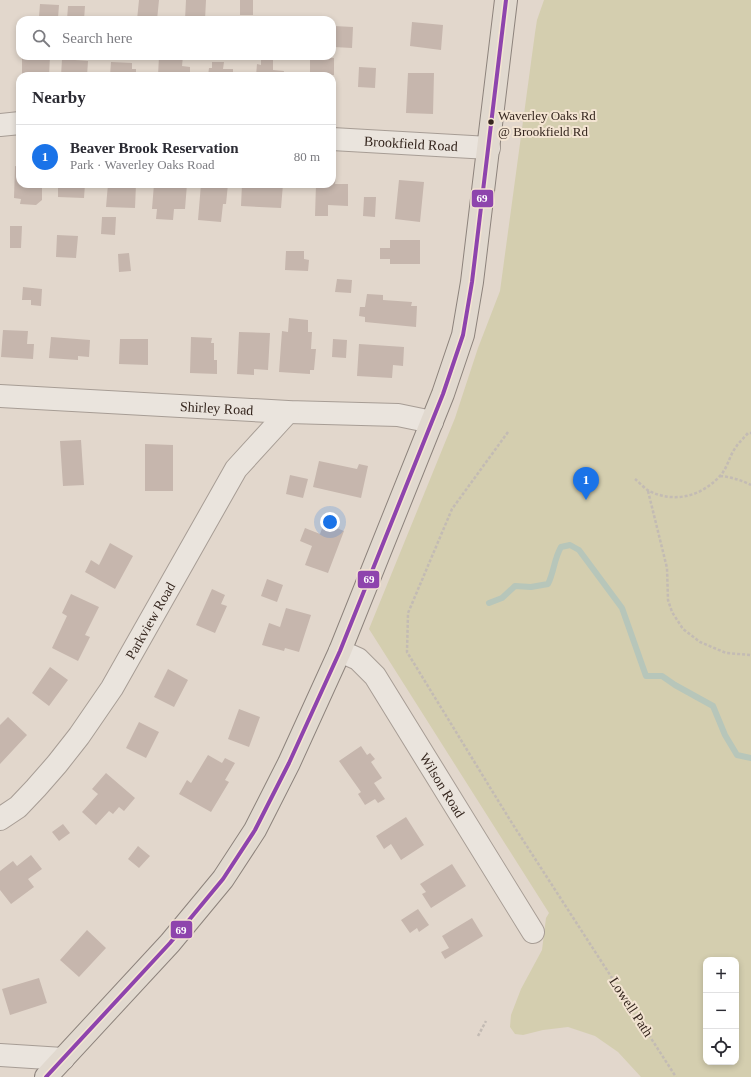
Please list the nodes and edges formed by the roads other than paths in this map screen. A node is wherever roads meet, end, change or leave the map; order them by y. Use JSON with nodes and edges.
{"nodes":[{"id":1,"x":506,"y":0,"type":"edge"},
{"id":2,"x":520,"y":0,"type":"edge"},
{"id":3,"x":500,"y":50,"type":"junction"},
{"id":4,"x":16,"y":123,"type":"edge"},
{"id":5,"x":0,"y":125,"type":"edge"},
{"id":6,"x":336,"y":139,"type":"edge"},
{"id":7,"x":489,"y":148,"type":"junction"},
{"id":8,"x":0,"y":396,"type":"edge"},
{"id":9,"x":288,"y":412,"type":"junction"},
{"id":10,"x":432,"y":422,"type":"junction"},
{"id":11,"x":340,"y":651,"type":"junction"},
{"id":12,"x":0,"y":819,"type":"edge"},
{"id":13,"x":533,"y":932,"type":"dead end"},
{"id":14,"x":0,"y":1055,"type":"edge"},
{"id":15,"x":63,"y":1059,"type":"junction"},
{"id":16,"x":46,"y":1077,"type":"edge"}],
"edges":[{"from":1,"to":3,"type":"main road"},
{"from":2,"to":3,"type":"main road"},
{"from":3,"to":7,"type":"main road"},
{"from":4,"to":5,"type":"street"},
{"from":6,"to":7,"type":"street","name":"Brookfield Road"},
{"from":7,"to":10,"type":"main road"},
{"from":8,"to":9,"type":"street","name":"Shirley Road"},
{"from":9,"to":10,"type":"street","name":"Shirley Road"},
{"from":9,"to":12,"type":"street","name":"Parkview Road"},
{"from":10,"to":11,"type":"main road"},
{"from":11,"to":13,"type":"street","name":"Wilson Road"},
{"from":11,"to":15,"type":"main road"},
{"from":14,"to":15,"type":"street"},
{"from":15,"to":16,"type":"main road"}]}
